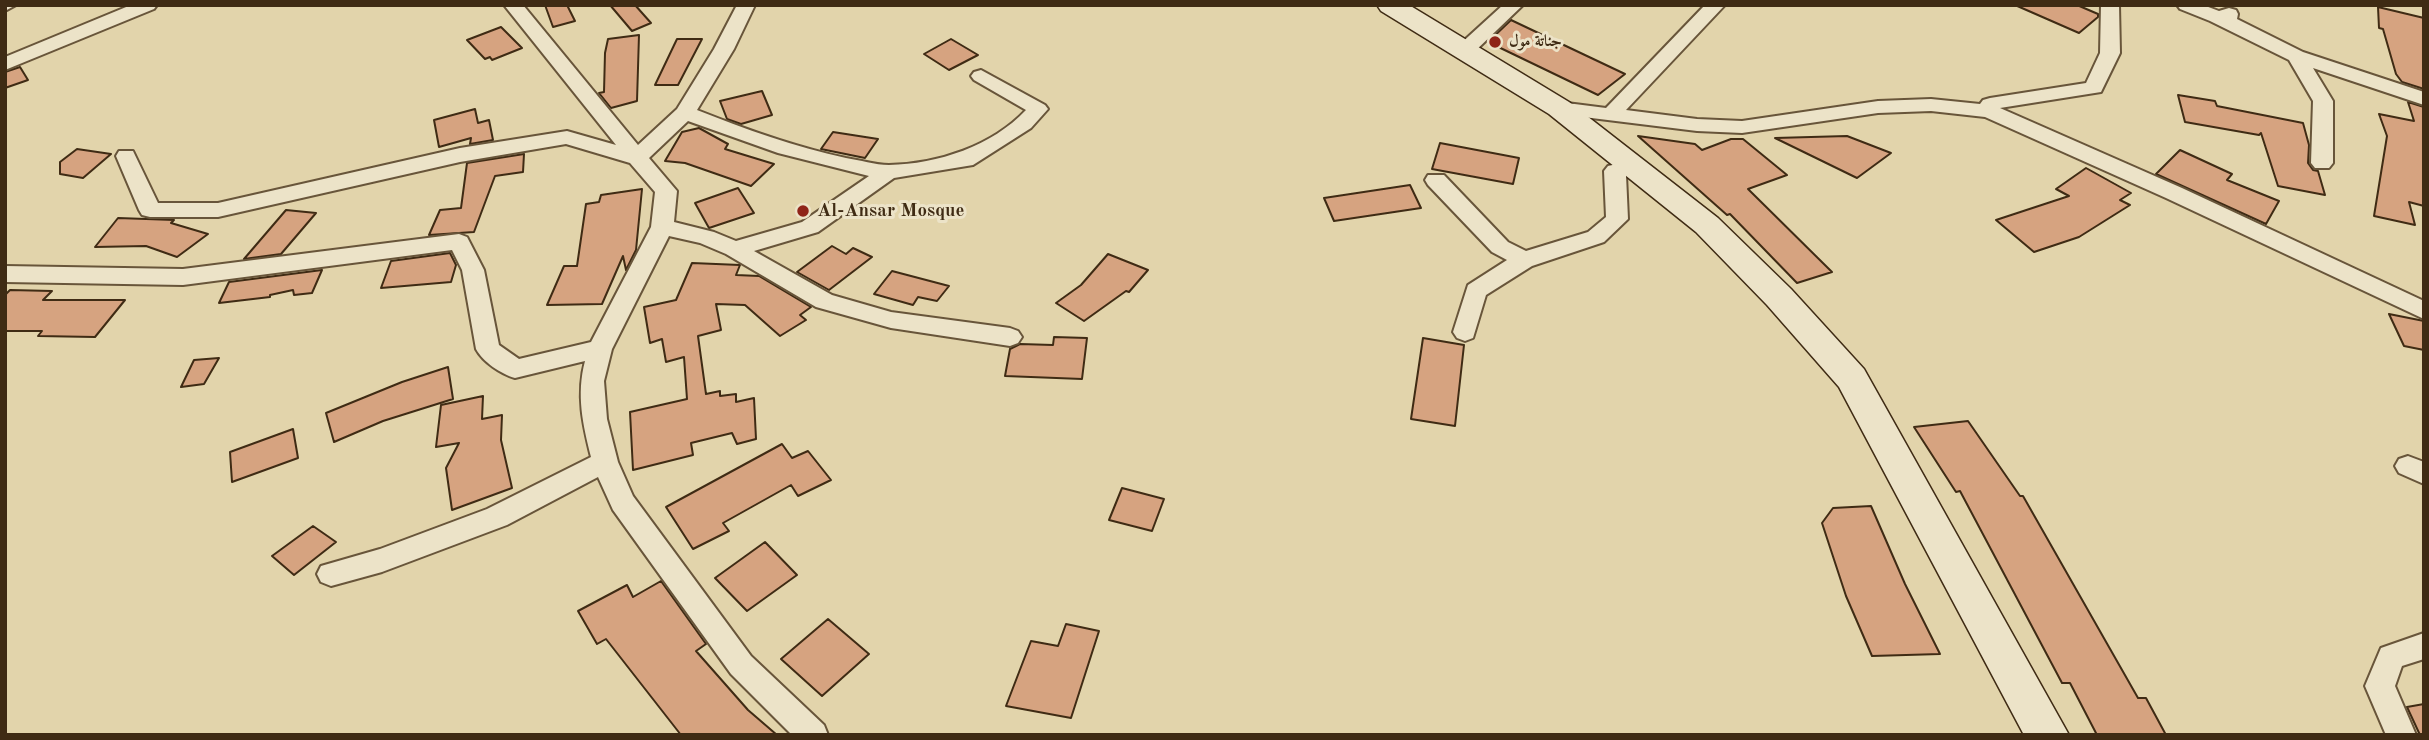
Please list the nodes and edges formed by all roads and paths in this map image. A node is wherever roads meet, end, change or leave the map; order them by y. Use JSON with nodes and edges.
{"nodes":[{"id":1,"x":148,"y":5,"type":"edge"},
{"id":2,"x":513,"y":5,"type":"edge"},
{"id":3,"x":746,"y":5,"type":"edge"},
{"id":4,"x":1391,"y":5,"type":"edge"},
{"id":5,"x":1514,"y":5,"type":"edge"},
{"id":6,"x":1716,"y":5,"type":"edge"},
{"id":7,"x":2110,"y":5,"type":"edge"},
{"id":8,"x":2186,"y":5,"type":"edge"},
{"id":9,"x":2223,"y":11,"type":"edge"},
{"id":10,"x":1465,"y":50,"type":"junction"},
{"id":11,"x":2296,"y":56,"type":"junction"},
{"id":12,"x":5,"y":64,"type":"edge"},
{"id":13,"x":981,"y":76,"type":"dead end"},
{"id":14,"x":2424,"y":99,"type":"edge"},
{"id":15,"x":1559,"y":108,"type":"junction"},
{"id":16,"x":1989,"y":111,"type":"junction"},
{"id":17,"x":685,"y":113,"type":"junction"},
{"id":18,"x":1611,"y":114,"type":"junction"},
{"id":19,"x":1634,"y":117,"type":"junction"},
{"id":20,"x":126,"y":156,"type":"dead end"},
{"id":21,"x":636,"y":158,"type":"junction"},
{"id":22,"x":1624,"y":160,"type":"junction"},
{"id":23,"x":2322,"y":163,"type":"dead end"},
{"id":24,"x":888,"y":172,"type":"junction"},
{"id":25,"x":1436,"y":180,"type":"dead end"},
{"id":26,"x":662,"y":227,"type":"junction"},
{"id":27,"x":734,"y":249,"type":"junction"},
{"id":28,"x":1524,"y":260,"type":"junction"},
{"id":29,"x":5,"y":274,"type":"edge"},
{"id":30,"x":2424,"y":311,"type":"edge"},
{"id":31,"x":1465,"y":332,"type":"dead end"},
{"id":32,"x":1010,"y":337,"type":"dead end"},
{"id":33,"x":600,"y":349,"type":"junction"},
{"id":34,"x":605,"y":462,"type":"junction"},
{"id":35,"x":331,"y":574,"type":"dead end"},
{"id":36,"x":2424,"y":646,"type":"edge"},
{"id":37,"x":813,"y":735,"type":"edge"},
{"id":38,"x":2047,"y":735,"type":"edge"},
{"id":39,"x":2401,"y":735,"type":"edge"}],
"edges":[{"from":1,"to":12,"type":"street"},
{"from":2,"to":21,"type":"street"},
{"from":3,"to":17,"type":"street"},
{"from":4,"to":10,"type":"street"},
{"from":5,"to":10,"type":"street"},
{"from":6,"to":18,"type":"street"},
{"from":7,"to":16,"type":"street"},
{"from":8,"to":9,"type":"street"},
{"from":9,"to":11,"type":"street"},
{"from":10,"to":15,"type":"street"},
{"from":11,"to":14,"type":"street"},
{"from":11,"to":23,"type":"street"},
{"from":13,"to":24,"type":"street"},
{"from":15,"to":18,"type":"street"},
{"from":15,"to":22,"type":"street"},
{"from":16,"to":19,"type":"street"},
{"from":16,"to":30,"type":"street"},
{"from":17,"to":21,"type":"street"},
{"from":17,"to":24,"type":"street"},
{"from":18,"to":19,"type":"street"},
{"from":19,"to":22,"type":"street"},
{"from":20,"to":21,"type":"street"},
{"from":21,"to":26,"type":"street"},
{"from":22,"to":28,"type":"street"},
{"from":22,"to":38,"type":"street"},
{"from":24,"to":27,"type":"street"},
{"from":25,"to":28,"type":"street"},
{"from":26,"to":27,"type":"street"},
{"from":26,"to":33,"type":"street"},
{"from":27,"to":32,"type":"street"},
{"from":28,"to":31,"type":"street"},
{"from":29,"to":33,"type":"street"},
{"from":33,"to":34,"type":"street"},
{"from":34,"to":35,"type":"street"},
{"from":34,"to":37,"type":"street"},
{"from":36,"to":39,"type":"street"}]}
